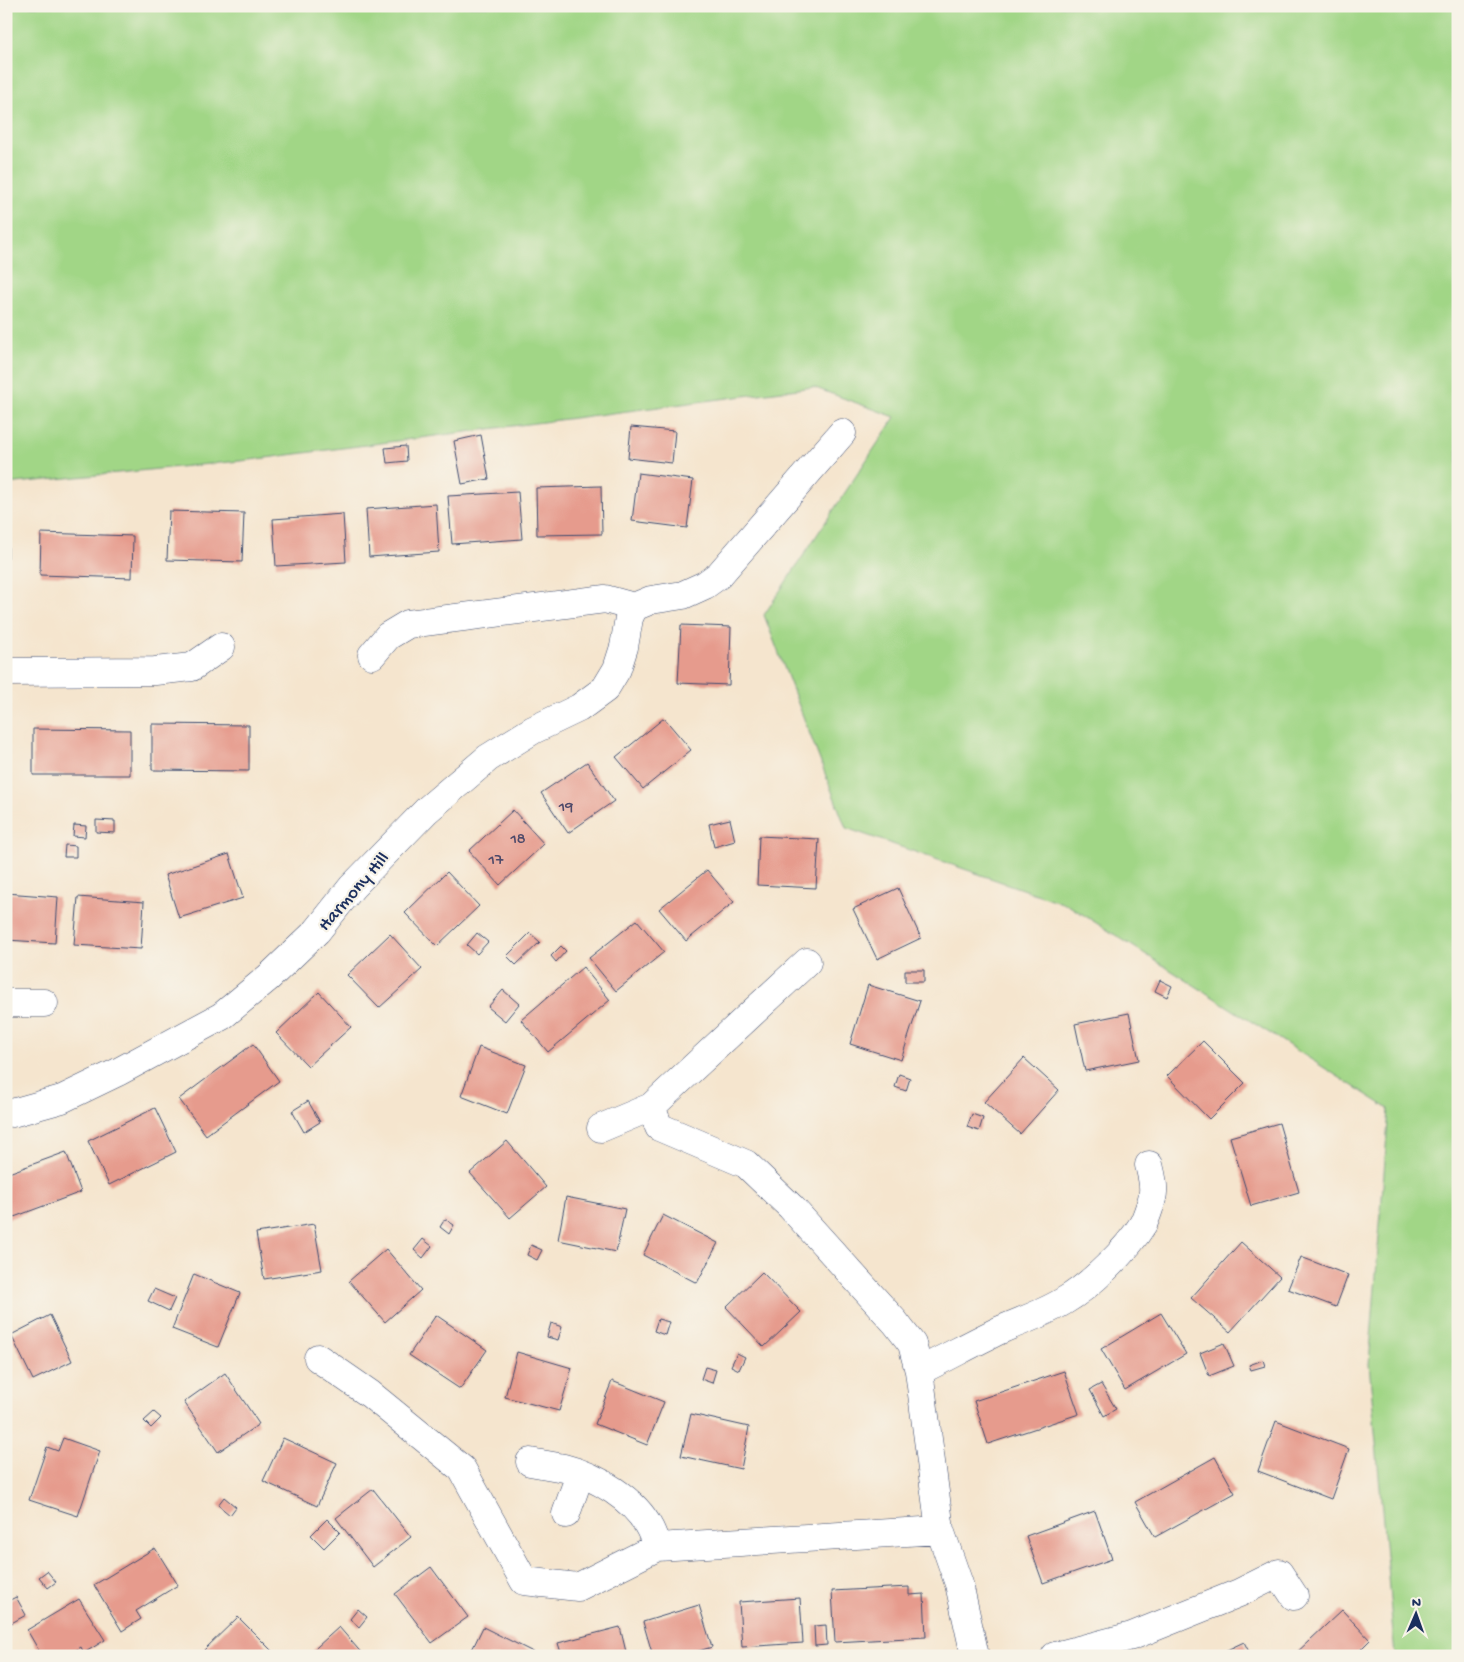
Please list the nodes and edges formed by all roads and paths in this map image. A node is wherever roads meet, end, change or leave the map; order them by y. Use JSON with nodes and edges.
{"nodes":[{"id":1,"x":842,"y":433,"type":"dead end"},
{"id":2,"x":634,"y":607,"type":"junction"},
{"id":3,"x":221,"y":647,"type":"dead end"},
{"id":4,"x":372,"y":655,"type":"dead end"},
{"id":5,"x":6,"y":672,"type":"edge"},
{"id":6,"x":807,"y":962,"type":"dead end"},
{"id":7,"x":6,"y":1003,"type":"edge"},
{"id":8,"x":44,"y":1004,"type":"dead end"},
{"id":9,"x":650,"y":1107,"type":"junction"},
{"id":10,"x":8,"y":1109,"type":"edge"},
{"id":11,"x":601,"y":1128,"type":"dead end"},
{"id":12,"x":1150,"y":1165,"type":"dead end"},
{"id":13,"x":318,"y":1358,"type":"dead end"},
{"id":14,"x":919,"y":1371,"type":"junction"},
{"id":15,"x":530,"y":1462,"type":"dead end"},
{"id":16,"x":580,"y":1474,"type":"junction"},
{"id":17,"x":566,"y":1514,"type":"dead end"},
{"id":18,"x":940,"y":1530,"type":"junction"},
{"id":19,"x":657,"y":1547,"type":"junction"},
{"id":20,"x":1294,"y":1596,"type":"dead end"},
{"id":21,"x":975,"y":1656,"type":"edge"},
{"id":22,"x":1055,"y":1656,"type":"edge"}],
"edges":[{"from":1,"to":2,"type":"street"},
{"from":2,"to":4,"type":"street"},
{"from":2,"to":10,"type":"street","name":"Harmony Hill"},
{"from":3,"to":5,"type":"street"},
{"from":6,"to":9,"type":"street"},
{"from":7,"to":8,"type":"street"},
{"from":9,"to":11,"type":"street"},
{"from":9,"to":14,"type":"street"},
{"from":12,"to":14,"type":"street"},
{"from":13,"to":19,"type":"street"},
{"from":14,"to":18,"type":"street"},
{"from":15,"to":16,"type":"street"},
{"from":16,"to":17,"type":"street"},
{"from":16,"to":19,"type":"street"},
{"from":18,"to":19,"type":"street"},
{"from":18,"to":21,"type":"street"},
{"from":20,"to":22,"type":"street"}]}
